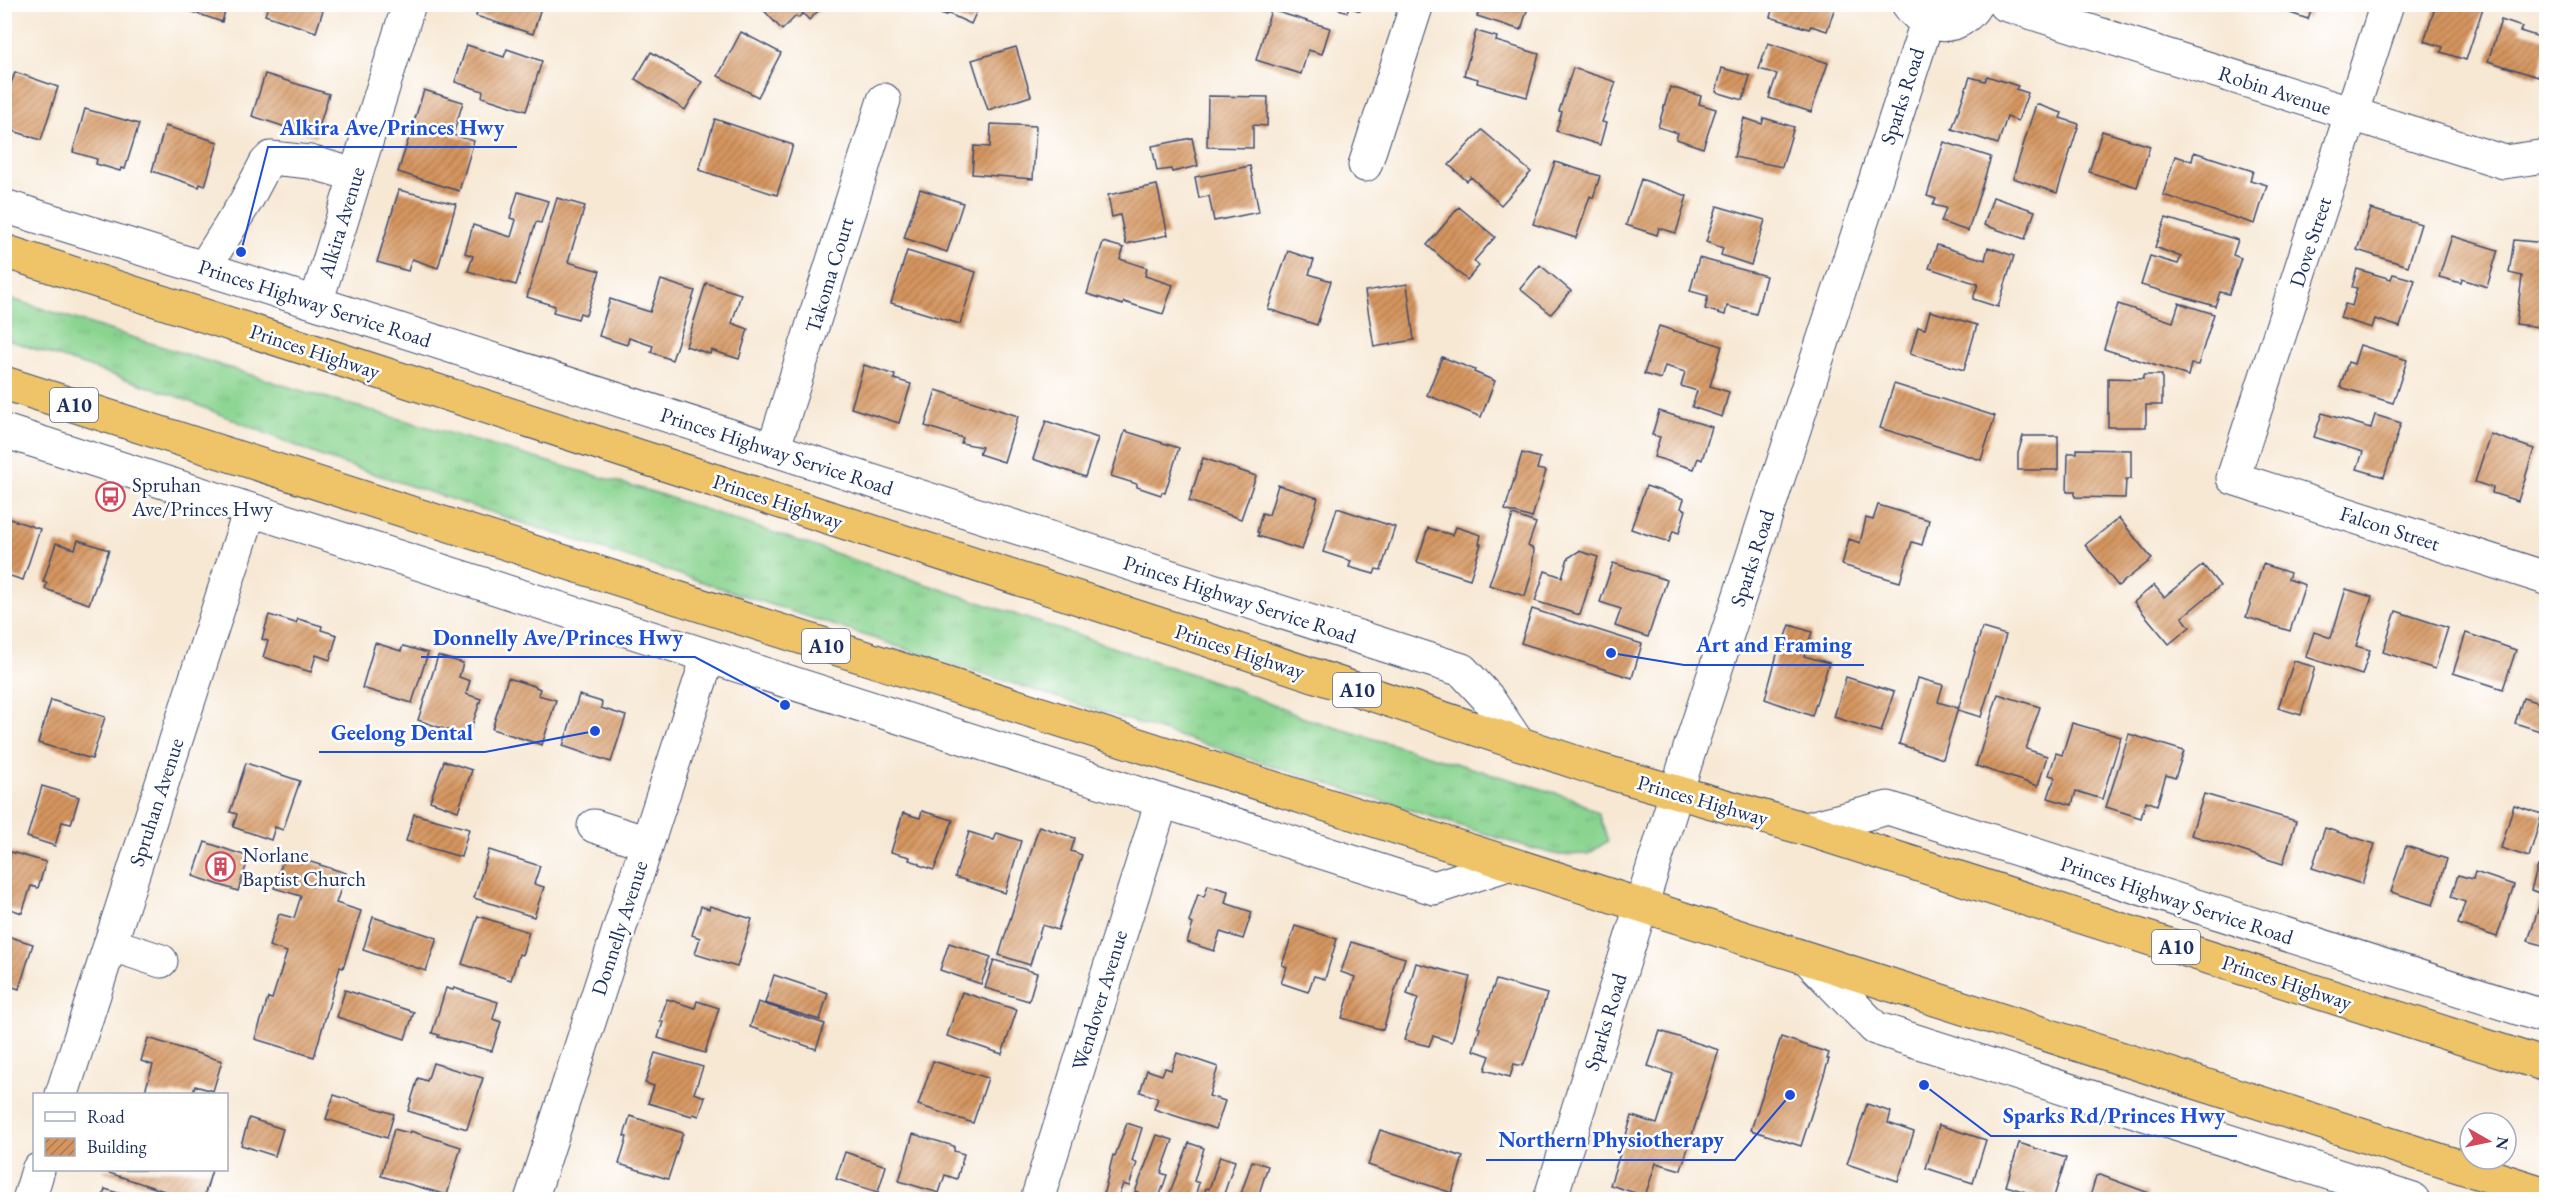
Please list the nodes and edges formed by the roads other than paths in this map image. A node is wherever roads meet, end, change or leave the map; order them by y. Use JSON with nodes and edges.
{"nodes":[{"id":1,"x":409,"y":4,"type":"edge"},
{"id":2,"x":1417,"y":4,"type":"edge"},
{"id":3,"x":1976,"y":4,"type":"edge"},
{"id":4,"x":2004,"y":4,"type":"edge"},
{"id":5,"x":2387,"y":4,"type":"edge"},
{"id":6,"x":1918,"y":14,"type":"edge"},
{"id":7,"x":884,"y":100,"type":"dead end"},
{"id":8,"x":2352,"y":115,"type":"junction"},
{"id":9,"x":2547,"y":156,"type":"edge"},
{"id":10,"x":1365,"y":165,"type":"dead end"},
{"id":11,"x":355,"y":175,"type":"junction"},
{"id":12,"x":4,"y":206,"type":"edge"},
{"id":13,"x":4,"y":251,"type":"edge"},
{"id":14,"x":204,"y":268,"type":"junction"},
{"id":15,"x":316,"y":303,"type":"junction"},
{"id":16,"x":4,"y":383,"type":"edge"},
{"id":17,"x":4,"y":431,"type":"edge"},
{"id":18,"x":773,"y":450,"type":"junction"},
{"id":19,"x":2234,"y":478,"type":"joint"},
{"id":20,"x":250,"y":510,"type":"junction"},
{"id":21,"x":2547,"y":578,"type":"edge"},
{"id":22,"x":708,"y":657,"type":"junction"},
{"id":23,"x":1518,"y":743,"type":"junction"},
{"id":24,"x":1677,"y":792,"type":"junction"},
{"id":25,"x":1162,"y":801,"type":"junction"},
{"id":26,"x":594,"y":826,"type":"dead end"},
{"id":27,"x":1806,"y":830,"type":"junction"},
{"id":28,"x":647,"y":843,"type":"junction"},
{"id":29,"x":1508,"y":864,"type":"junction"},
{"id":30,"x":1641,"y":905,"type":"junction"},
{"id":31,"x":110,"y":944,"type":"junction"},
{"id":32,"x":1808,"y":959,"type":"junction"},
{"id":33,"x":161,"y":961,"type":"dead end"},
{"id":34,"x":2547,"y":1017,"type":"edge"},
{"id":35,"x":2547,"y":1065,"type":"edge"},
{"id":36,"x":63,"y":1093,"type":"edge"},
{"id":37,"x":38,"y":1171,"type":"edge"},
{"id":38,"x":2547,"y":1194,"type":"edge"},
{"id":39,"x":28,"y":1200,"type":"edge"},
{"id":40,"x":531,"y":1200,"type":"edge"},
{"id":41,"x":1037,"y":1200,"type":"edge"},
{"id":42,"x":1550,"y":1200,"type":"edge"},
{"id":43,"x":2413,"y":1200,"type":"edge"}],
"edges":[{"from":1,"to":11,"type":"street","name":"Alkira Avenue"},
{"from":2,"to":10,"type":"street"},
{"from":3,"to":6,"type":"street"},
{"from":4,"to":8,"type":"street","name":"Robin Avenue"},
{"from":5,"to":8,"type":"street","name":"Dove Street"},
{"from":6,"to":24,"type":"street","name":"Sparks Road"},
{"from":7,"to":18,"type":"street","name":"Takoma Court"},
{"from":8,"to":9,"type":"street","name":"Robin Avenue"},
{"from":8,"to":19,"type":"street","name":"Dove Street"},
{"from":11,"to":14,"type":"street"},
{"from":11,"to":15,"type":"street","name":"Alkira Avenue"},
{"from":12,"to":14,"type":"street","name":"Princes Highway Service Road"},
{"from":13,"to":23,"type":"highway","name":"Princes Highway","number":"A10"},
{"from":14,"to":15,"type":"street","name":"Princes Highway Service Road"},
{"from":15,"to":18,"type":"street","name":"Princes Highway Service Road"},
{"from":16,"to":29,"type":"highway","number":"A10"},
{"from":17,"to":20,"type":"street"},
{"from":18,"to":23,"type":"street","name":"Princes Highway Service Road"},
{"from":19,"to":21,"type":"street","name":"Falcon Street"},
{"from":20,"to":22,"type":"street"},
{"from":20,"to":31,"type":"street","name":"Spruhan Avenue"},
{"from":22,"to":25,"type":"street"},
{"from":22,"to":28,"type":"street","name":"Donnelly Avenue"},
{"from":23,"to":24,"type":"highway","name":"Princes Highway","number":"A10"},
{"from":24,"to":27,"type":"highway","name":"Princes Highway","number":"A10"},
{"from":24,"to":30,"type":"street","name":"Sparks Road"},
{"from":25,"to":29,"type":"street"},
{"from":25,"to":41,"type":"street","name":"Wendover Avenue"},
{"from":26,"to":28,"type":"street"},
{"from":27,"to":34,"type":"street","name":"Princes Highway Service Road"},
{"from":27,"to":35,"type":"highway","name":"Princes Highway","number":"A10"},
{"from":28,"to":40,"type":"street","name":"Donnelly Avenue"},
{"from":29,"to":30,"type":"highway","number":"A10"},
{"from":30,"to":32,"type":"highway","number":"A10"},
{"from":30,"to":42,"type":"street","name":"Sparks Road"},
{"from":31,"to":33,"type":"street"},
{"from":31,"to":36,"type":"street","name":"Spruhan Avenue"},
{"from":32,"to":38,"type":"highway","number":"A10"},
{"from":32,"to":43,"type":"street"},
{"from":37,"to":39,"type":"street"}]}
